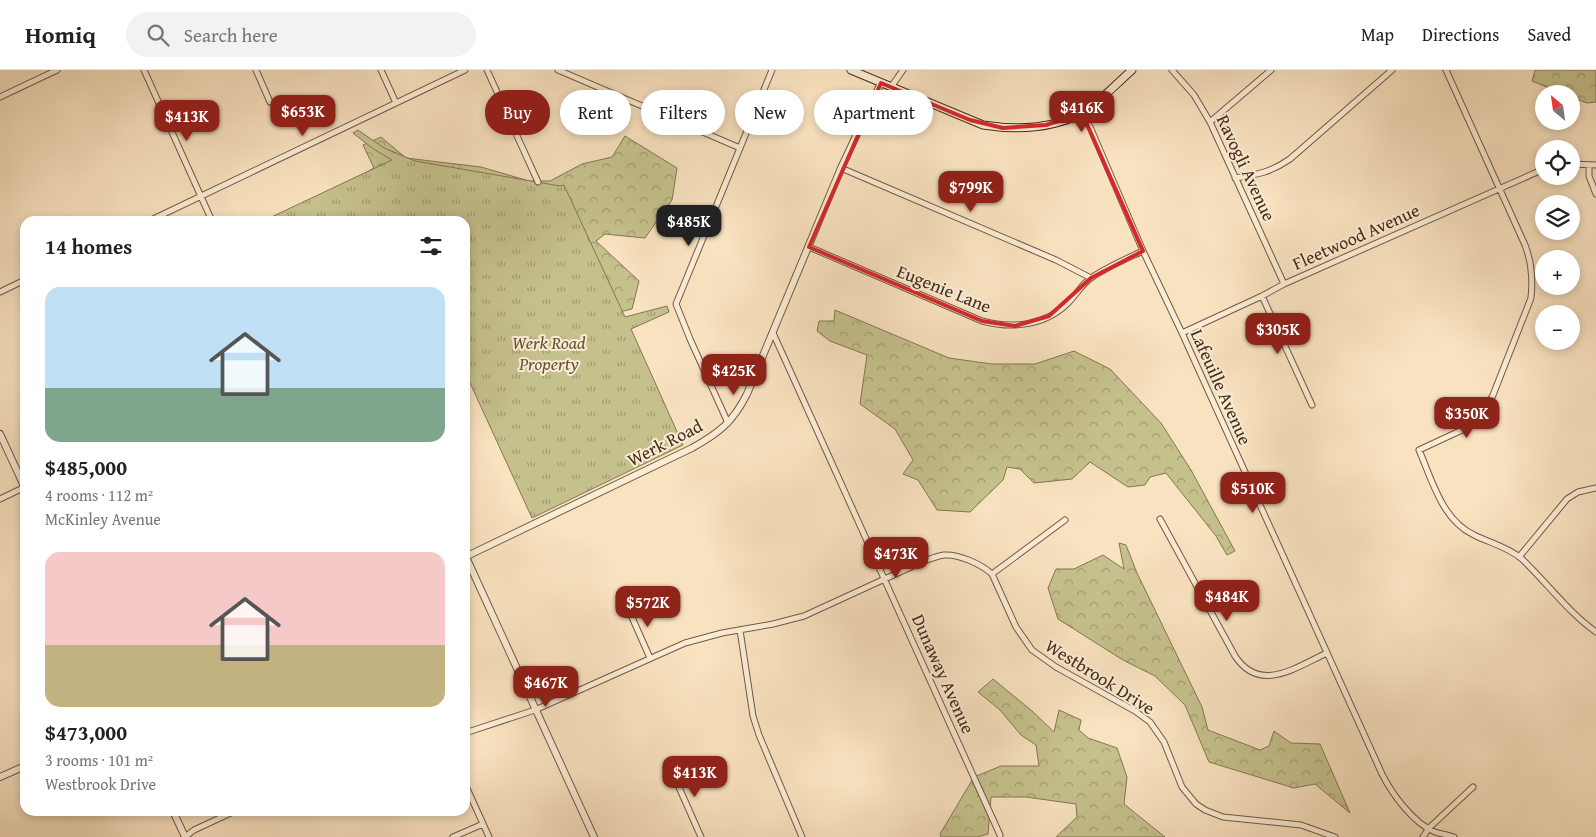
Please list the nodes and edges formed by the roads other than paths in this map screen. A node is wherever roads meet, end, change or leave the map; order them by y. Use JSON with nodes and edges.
{"nodes":[{"id":1,"x":57,"y":70,"type":"edge"},
{"id":2,"x":144,"y":70,"type":"edge"},
{"id":3,"x":256,"y":70,"type":"edge"},
{"id":4,"x":381,"y":70,"type":"edge"},
{"id":5,"x":465,"y":70,"type":"edge"},
{"id":6,"x":487,"y":70,"type":"edge"},
{"id":7,"x":558,"y":70,"type":"edge"},
{"id":8,"x":772,"y":70,"type":"edge"},
{"id":9,"x":851,"y":70,"type":"edge"},
{"id":10,"x":903,"y":70,"type":"edge"},
{"id":11,"x":1132,"y":70,"type":"edge"},
{"id":12,"x":1172,"y":70,"type":"edge"},
{"id":13,"x":1271,"y":70,"type":"edge"},
{"id":14,"x":1392,"y":70,"type":"edge"},
{"id":15,"x":1446,"y":70,"type":"edge"},
{"id":16,"x":881,"y":83,"type":"junction"},
{"id":17,"x":891,"y":87,"type":"junction"},
{"id":18,"x":0,"y":97,"type":"edge"},
{"id":19,"x":270,"y":102,"type":"dead end"},
{"id":20,"x":396,"y":103,"type":"junction"},
{"id":21,"x":1082,"y":113,"type":"junction"},
{"id":22,"x":1210,"y":122,"type":"junction"},
{"id":23,"x":740,"y":148,"type":"junction"},
{"id":24,"x":1580,"y":165,"type":"edge"},
{"id":25,"x":1588,"y":165,"type":"junction"},
{"id":26,"x":1596,"y":165,"type":"edge"},
{"id":27,"x":841,"y":168,"type":"junction"},
{"id":28,"x":1535,"y":173,"type":"edge"},
{"id":29,"x":1235,"y":178,"type":"junction"},
{"id":30,"x":538,"y":182,"type":"dead end"},
{"id":31,"x":1501,"y":187,"type":"junction"},
{"id":32,"x":1596,"y":194,"type":"edge"},
{"id":33,"x":200,"y":196,"type":"junction"},
{"id":34,"x":159,"y":216,"type":"edge"},
{"id":35,"x":210,"y":216,"type":"edge"},
{"id":36,"x":809,"y":247,"type":"junction"},
{"id":37,"x":1142,"y":251,"type":"junction"},
{"id":38,"x":1091,"y":278,"type":"junction"},
{"id":39,"x":20,"y":282,"type":"edge"},
{"id":40,"x":1284,"y":284,"type":"junction"},
{"id":41,"x":0,"y":292,"type":"edge"},
{"id":42,"x":1262,"y":296,"type":"junction"},
{"id":43,"x":773,"y":333,"type":"junction"},
{"id":44,"x":1182,"y":333,"type":"junction"},
{"id":45,"x":1312,"y":405,"type":"dead end"},
{"id":46,"x":728,"y":422,"type":"junction"},
{"id":47,"x":0,"y":434,"type":"edge"},
{"id":48,"x":20,"y":476,"type":"edge"},
{"id":49,"x":1596,"y":488,"type":"edge"},
{"id":50,"x":20,"y":489,"type":"edge"},
{"id":51,"x":0,"y":499,"type":"edge"},
{"id":52,"x":1160,"y":519,"type":"dead end"},
{"id":53,"x":1065,"y":520,"type":"dead end"},
{"id":54,"x":470,"y":554,"type":"edge"},
{"id":55,"x":1519,"y":557,"type":"junction"},
{"id":56,"x":470,"y":567,"type":"edge"},
{"id":57,"x":992,"y":574,"type":"junction"},
{"id":58,"x":885,"y":579,"type":"junction"},
{"id":59,"x":627,"y":606,"type":"dead end"},
{"id":60,"x":740,"y":630,"type":"junction"},
{"id":61,"x":1596,"y":632,"type":"edge"},
{"id":62,"x":1327,"y":653,"type":"junction"},
{"id":63,"x":650,"y":658,"type":"junction"},
{"id":64,"x":535,"y":710,"type":"junction"},
{"id":65,"x":470,"y":731,"type":"edge"},
{"id":66,"x":670,"y":767,"type":"dead end"},
{"id":67,"x":20,"y":768,"type":"edge"},
{"id":68,"x":0,"y":777,"type":"edge"},
{"id":69,"x":1473,"y":787,"type":"dead end"},
{"id":70,"x":470,"y":795,"type":"edge"},
{"id":71,"x":175,"y":816,"type":"edge"},
{"id":72,"x":224,"y":816,"type":"edge"},
{"id":73,"x":483,"y":824,"type":"junction"},
{"id":74,"x":1429,"y":828,"type":"junction"},
{"id":75,"x":1000,"y":835,"type":"dead end"},
{"id":76,"x":185,"y":837,"type":"edge"},
{"id":77,"x":453,"y":837,"type":"edge"},
{"id":78,"x":489,"y":837,"type":"edge"},
{"id":79,"x":594,"y":837,"type":"edge"},
{"id":80,"x":700,"y":837,"type":"edge"},
{"id":81,"x":802,"y":837,"type":"edge"},
{"id":82,"x":1335,"y":837,"type":"edge"},
{"id":83,"x":1423,"y":837,"type":"edge"},
{"id":84,"x":1454,"y":837,"type":"edge"}],
"edges":[{"from":1,"to":18,"type":"street"},
{"from":2,"to":33,"type":"street"},
{"from":3,"to":19,"type":"street"},
{"from":4,"to":20,"type":"street"},
{"from":5,"to":20,"type":"street"},
{"from":6,"to":30,"type":"street"},
{"from":7,"to":23,"type":"street"},
{"from":8,"to":23,"type":"street"},
{"from":9,"to":16,"type":"main road"},
{"from":10,"to":17,"type":"street"},
{"from":11,"to":21,"type":"main road"},
{"from":12,"to":22,"type":"street","name":"Ravogli Avenue"},
{"from":13,"to":22,"type":"street"},
{"from":14,"to":29,"type":"street"},
{"from":15,"to":31,"type":"street"},
{"from":16,"to":17,"type":"main road"},
{"from":16,"to":27,"type":"street","name":"Werk Road"},
{"from":17,"to":21,"type":"main road"},
{"from":20,"to":33,"type":"street"},
{"from":21,"to":37,"type":"street","name":"Lafeuille Avenue"},
{"from":22,"to":29,"type":"street","name":"Ravogli Avenue"},
{"from":23,"to":46,"type":"street"},
{"from":24,"to":25,"type":"street"},
{"from":25,"to":26,"type":"street"},
{"from":25,"to":32,"type":"street"},
{"from":27,"to":36,"type":"street","name":"Werk Road"},
{"from":27,"to":38,"type":"street"},
{"from":28,"to":31,"type":"street","name":"Fleetwood Avenue"},
{"from":29,"to":40,"type":"street","name":"Ravogli Avenue"},
{"from":31,"to":40,"type":"street","name":"Fleetwood Avenue"},
{"from":31,"to":55,"type":"street"},
{"from":33,"to":34,"type":"street"},
{"from":33,"to":35,"type":"street"},
{"from":36,"to":38,"type":"street","name":"Eugenie Lane"},
{"from":36,"to":43,"type":"street","name":"Werk Road"},
{"from":37,"to":38,"type":"street","name":"Eugenie Lane"},
{"from":37,"to":44,"type":"street","name":"Lafeuille Avenue"},
{"from":39,"to":41,"type":"street"},
{"from":40,"to":42,"type":"street","name":"Fleetwood Avenue"},
{"from":42,"to":44,"type":"street","name":"Fleetwood Avenue"},
{"from":42,"to":45,"type":"street"},
{"from":43,"to":46,"type":"street","name":"Werk Road"},
{"from":43,"to":58,"type":"street","name":"Dunaway Avenue"},
{"from":44,"to":62,"type":"street","name":"Lafeuille Avenue"},
{"from":46,"to":54,"type":"street","name":"Werk Road"},
{"from":47,"to":48,"type":"street"},
{"from":49,"to":55,"type":"street"},
{"from":50,"to":51,"type":"street"},
{"from":52,"to":62,"type":"street"},
{"from":53,"to":57,"type":"street"},
{"from":55,"to":61,"type":"street"},
{"from":56,"to":64,"type":"street"},
{"from":57,"to":58,"type":"street"},
{"from":57,"to":82,"type":"street","name":"Westbrook Drive"},
{"from":58,"to":60,"type":"street"},
{"from":58,"to":75,"type":"street","name":"Dunaway Avenue"},
{"from":59,"to":63,"type":"street"},
{"from":60,"to":63,"type":"street"},
{"from":60,"to":81,"type":"street"},
{"from":62,"to":74,"type":"street","name":"Lafeuille Avenue"},
{"from":63,"to":64,"type":"street"},
{"from":64,"to":65,"type":"street"},
{"from":64,"to":79,"type":"street"},
{"from":66,"to":80,"type":"street"},
{"from":67,"to":68,"type":"street"},
{"from":69,"to":74,"type":"street"},
{"from":70,"to":73,"type":"street"},
{"from":71,"to":76,"type":"street"},
{"from":72,"to":76,"type":"street"},
{"from":73,"to":77,"type":"street"},
{"from":73,"to":78,"type":"street"},
{"from":74,"to":83,"type":"street"},
{"from":74,"to":84,"type":"street","name":"Lafeuille Avenue"}]}
